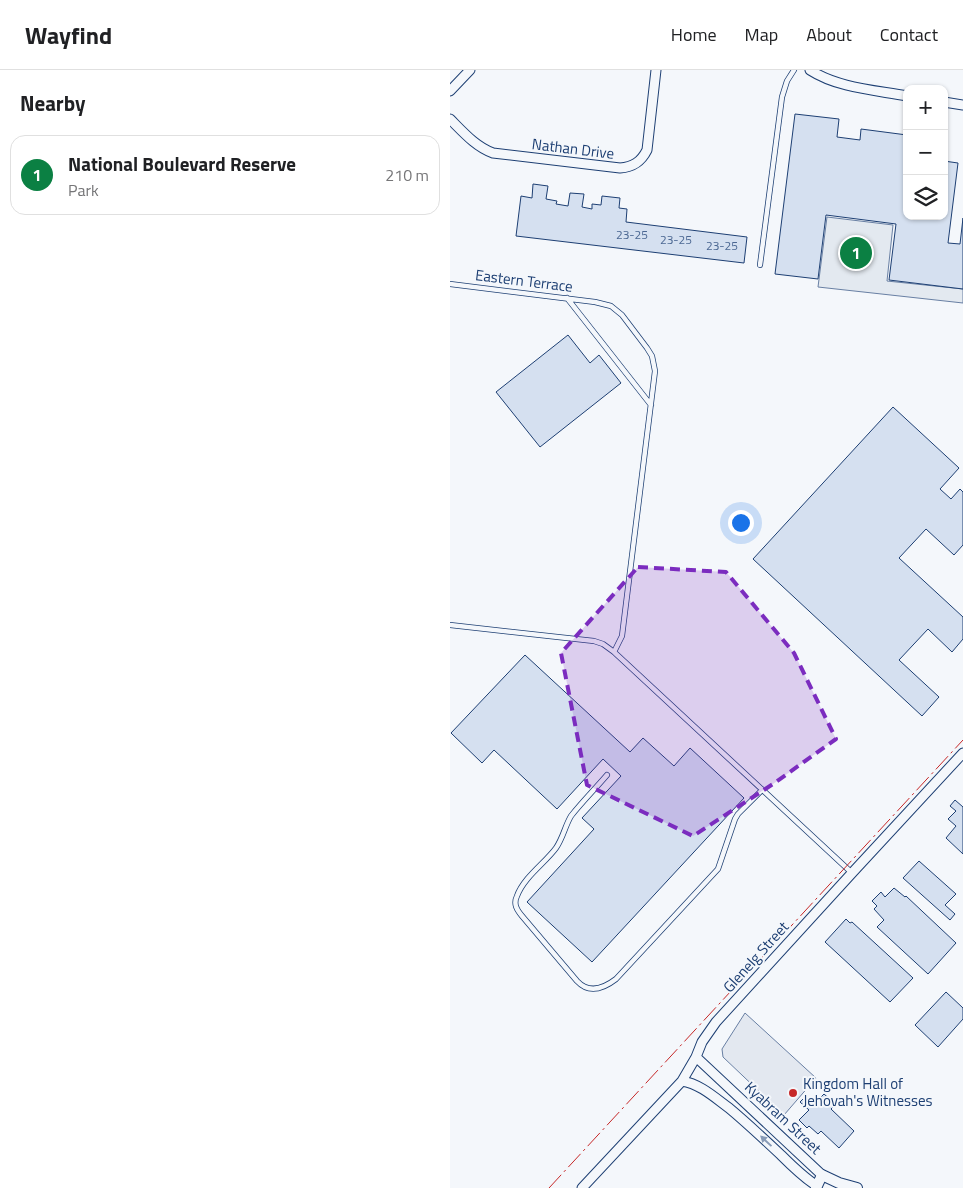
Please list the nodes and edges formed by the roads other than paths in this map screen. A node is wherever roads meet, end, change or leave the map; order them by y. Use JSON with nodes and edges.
{"nodes":[{"id":1,"x":470,"y":70,"type":"edge"},
{"id":2,"x":656,"y":70,"type":"edge"},
{"id":3,"x":794,"y":70,"type":"edge"},
{"id":4,"x":810,"y":70,"type":"edge"},
{"id":5,"x":450,"y":91,"type":"edge"},
{"id":6,"x":903,"y":95,"type":"edge"},
{"id":7,"x":948,"y":103,"type":"edge"},
{"id":8,"x":963,"y":105,"type":"edge"},
{"id":9,"x":450,"y":119,"type":"edge"},
{"id":10,"x":760,"y":265,"type":"dead end"},
{"id":11,"x":450,"y":284,"type":"edge"},
{"id":12,"x":567,"y":298,"type":"junction"},
{"id":13,"x":650,"y":405,"type":"junction"},
{"id":14,"x":450,"y":625,"type":"edge"},
{"id":15,"x":614,"y":652,"type":"junction"},
{"id":16,"x":963,"y":753,"type":"edge"},
{"id":17,"x":607,"y":775,"type":"dead end"},
{"id":18,"x":762,"y":790,"type":"junction"},
{"id":19,"x":852,"y":873,"type":"junction"},
{"id":20,"x":696,"y":1057,"type":"junction"},
{"id":21,"x":682,"y":1081,"type":"junction"},
{"id":22,"x":822,"y":1175,"type":"junction"},
{"id":23,"x":817,"y":1187,"type":"edge"},
{"id":24,"x":582,"y":1188,"type":"edge"},
{"id":25,"x":857,"y":1188,"type":"edge"}],
"edges":[{"from":1,"to":5,"type":"street"},
{"from":2,"to":9,"type":"street","name":"Nathan Drive"},
{"from":3,"to":10,"type":"lane"},
{"from":4,"to":6,"type":"street"},
{"from":7,"to":8,"type":"street"},
{"from":11,"to":12,"type":"lane","name":"Eastern Terrace"},
{"from":12,"to":13,"type":"lane"},
{"from":12,"to":13,"type":"lane","name":"Eastern Terrace"},
{"from":13,"to":15,"type":"lane","name":"Eastern Terrace"},
{"from":14,"to":15,"type":"lane"},
{"from":15,"to":18,"type":"lane"},
{"from":16,"to":19,"type":"street","name":"Glenelg Street"},
{"from":17,"to":18,"type":"lane"},
{"from":18,"to":19,"type":"lane"},
{"from":19,"to":20,"type":"street","name":"Glenelg Street"},
{"from":20,"to":21,"type":"street","name":"Glenelg Street"},
{"from":20,"to":22,"type":"street","name":"Kyabram Street"},
{"from":23,"to":21,"type":"street","name":"Kyabram Street","one_way":true},
{"from":21,"to":24,"type":"street","name":"Glenelg Street"},
{"from":22,"to":23,"type":"street"},
{"from":22,"to":25,"type":"street","name":"Kyabram Street"}]}
